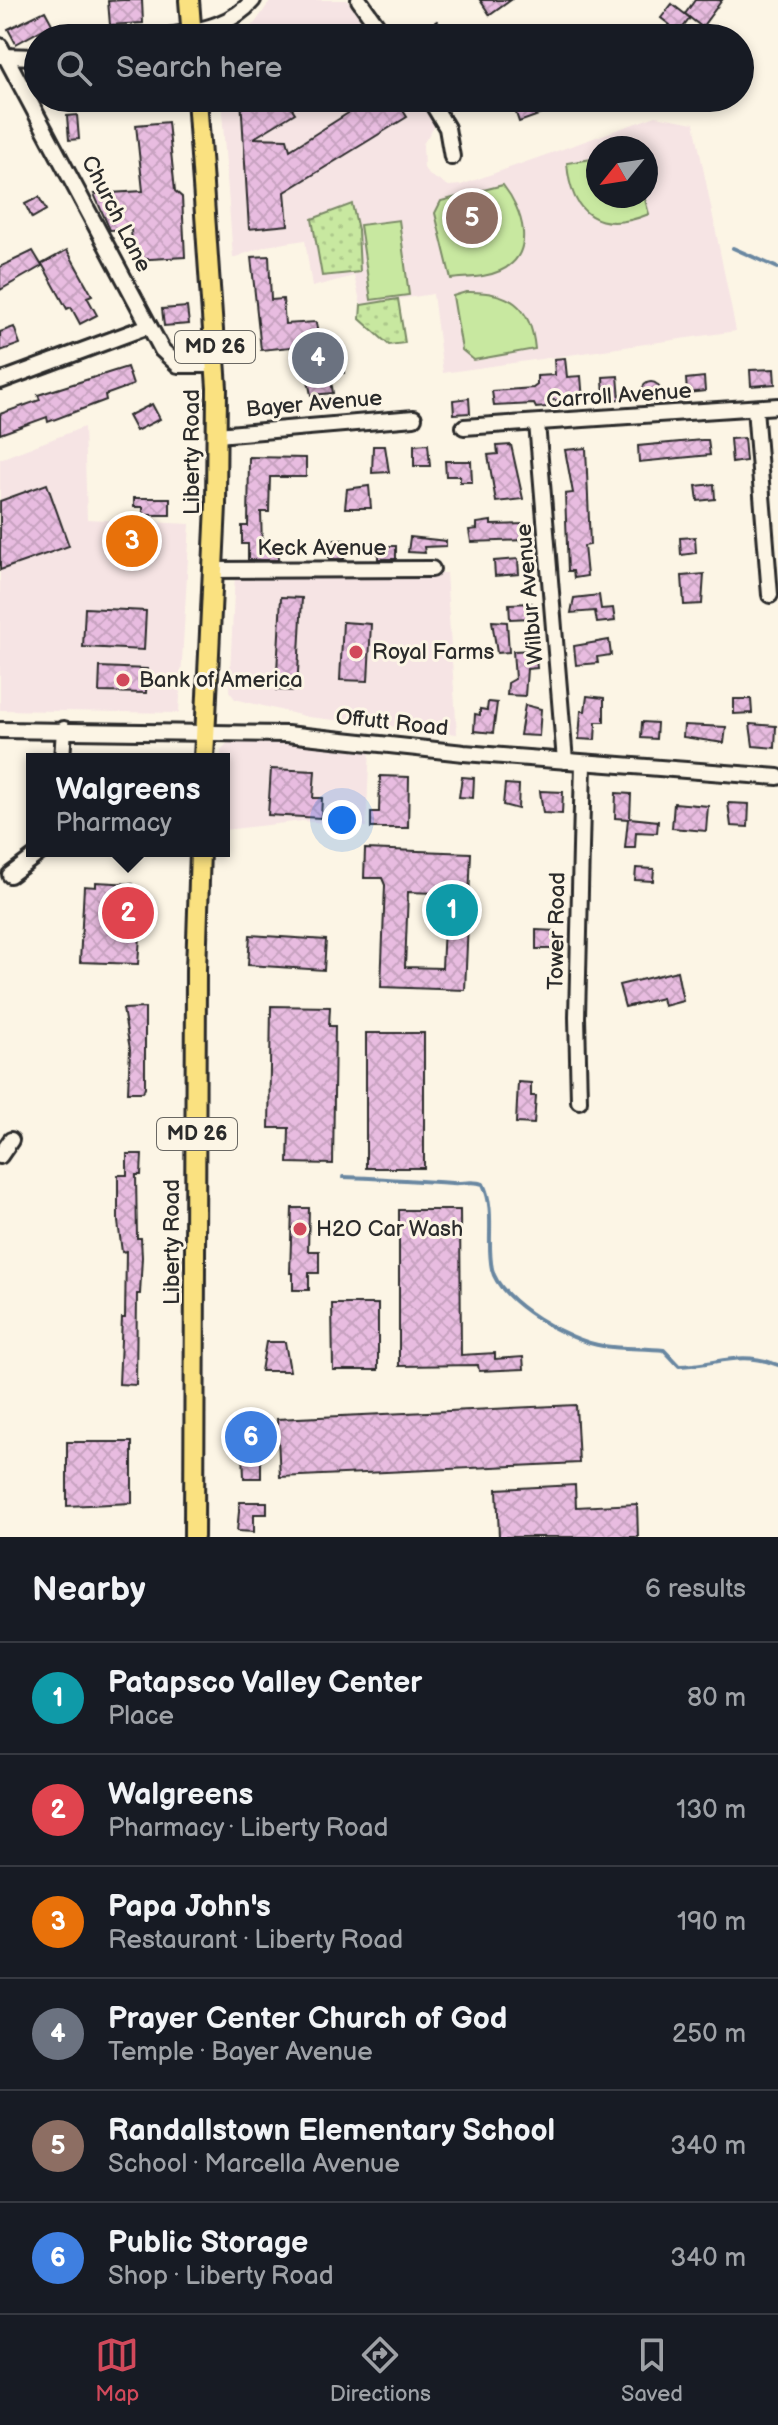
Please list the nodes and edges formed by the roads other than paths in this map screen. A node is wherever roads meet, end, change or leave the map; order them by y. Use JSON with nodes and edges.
{"nodes":[{"id":1,"x":189,"y":0,"type":"edge"},
{"id":2,"x":253,"y":0,"type":"edge"},
{"id":3,"x":359,"y":0,"type":"edge"},
{"id":4,"x":191,"y":24,"type":"edge"},
{"id":5,"x":220,"y":24,"type":"edge"},
{"id":6,"x":376,"y":24,"type":"edge"},
{"id":7,"x":2,"y":53,"type":"edge"},
{"id":8,"x":24,"y":55,"type":"edge"},
{"id":9,"x":24,"y":91,"type":"edge"},
{"id":10,"x":36,"y":112,"type":"edge"},
{"id":11,"x":198,"y":112,"type":"edge"},
{"id":12,"x":437,"y":112,"type":"edge"},
{"id":13,"x":452,"y":157,"type":"dead end"},
{"id":14,"x":149,"y":326,"type":"junction"},
{"id":15,"x":216,"y":365,"type":"junction"},
{"id":16,"x":0,"y":381,"type":"edge"},
{"id":17,"x":778,"y":406,"type":"edge"},
{"id":18,"x":755,"y":408,"type":"junction"},
{"id":19,"x":414,"y":418,"type":"dead end"},
{"id":20,"x":537,"y":423,"type":"junction"},
{"id":21,"x":464,"y":427,"type":"dead end"},
{"id":22,"x":217,"y":435,"type":"junction"},
{"id":23,"x":432,"y":569,"type":"dead end"},
{"id":24,"x":213,"y":570,"type":"junction"},
{"id":25,"x":770,"y":595,"type":"dead end"},
{"id":26,"x":64,"y":729,"type":"junction"},
{"id":27,"x":0,"y":730,"type":"edge"},
{"id":28,"x":205,"y":731,"type":"junction"},
{"id":29,"x":62,"y":753,"type":"edge"},
{"id":30,"x":204,"y":753,"type":"edge"},
{"id":31,"x":565,"y":761,"type":"junction"},
{"id":32,"x":583,"y":763,"type":"junction"},
{"id":33,"x":778,"y":777,"type":"edge"},
{"id":34,"x":34,"y":857,"type":"edge"},
{"id":35,"x":200,"y":857,"type":"edge"},
{"id":36,"x":10,"y":875,"type":"dead end"},
{"id":37,"x":579,"y":1101,"type":"dead end"},
{"id":38,"x":11,"y":1140,"type":"dead end"},
{"id":39,"x":0,"y":1156,"type":"edge"},
{"id":40,"x":194,"y":1537,"type":"edge"}],
"edges":[{"from":1,"to":4,"type":"main road"},
{"from":2,"to":5,"type":"street"},
{"from":3,"to":6,"type":"street"},
{"from":7,"to":8,"type":"street"},
{"from":7,"to":9,"type":"street","name":"Church Lane"},
{"from":10,"to":14,"type":"street","name":"Church Lane"},
{"from":11,"to":15,"type":"main road","name":"Liberty Road","number":"MD 26"},
{"from":12,"to":13,"type":"street"},
{"from":14,"to":15,"type":"street","name":"Church Lane"},
{"from":14,"to":16,"type":"street"},
{"from":15,"to":22,"type":"main road","name":"Liberty Road","number":"MD 26"},
{"from":17,"to":18,"type":"street","name":"Carroll Avenue"},
{"from":18,"to":20,"type":"street","name":"Carroll Avenue"},
{"from":18,"to":25,"type":"street"},
{"from":19,"to":22,"type":"street","name":"Bayer Avenue"},
{"from":20,"to":21,"type":"street","name":"Carroll Avenue"},
{"from":20,"to":31,"type":"street","name":"Wilbur Avenue"},
{"from":22,"to":24,"type":"main road","name":"Liberty Road","number":"MD 26"},
{"from":23,"to":24,"type":"street","name":"Keck Avenue"},
{"from":24,"to":28,"type":"main road","name":"Liberty Road","number":"MD 26"},
{"from":26,"to":27,"type":"street","name":"Offutt Road"},
{"from":26,"to":28,"type":"street","name":"Offutt Road"},
{"from":26,"to":29,"type":"street"},
{"from":28,"to":30,"type":"main road","name":"Liberty Road","number":"MD 26"},
{"from":28,"to":31,"type":"street","name":"Offutt Road"},
{"from":31,"to":32,"type":"street","name":"Offutt Road"},
{"from":32,"to":33,"type":"street","name":"Offutt Road"},
{"from":32,"to":37,"type":"street","name":"Tower Road"},
{"from":34,"to":36,"type":"street"},
{"from":35,"to":40,"type":"main road","name":"Liberty Road","number":"MD 26"},
{"from":38,"to":39,"type":"street"}]}
